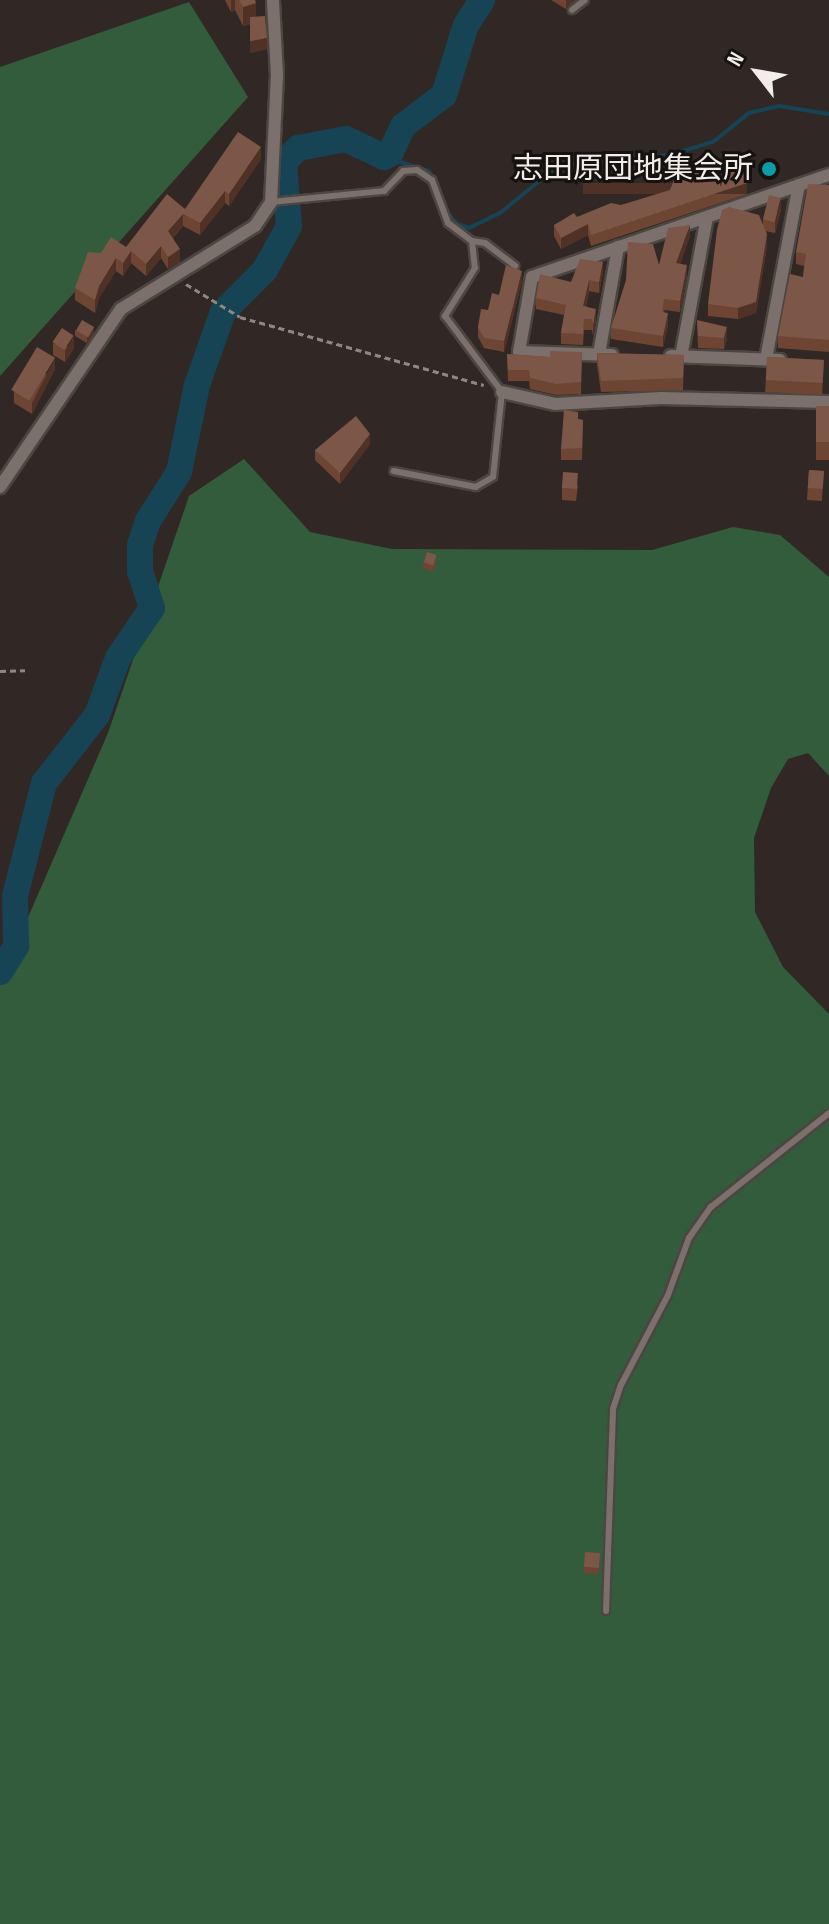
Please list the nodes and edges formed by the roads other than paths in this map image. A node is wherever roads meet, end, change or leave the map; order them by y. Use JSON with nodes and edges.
{"nodes":[{"id":1,"x":273,"y":0,"type":"edge"},
{"id":2,"x":585,"y":0,"type":"edge"},
{"id":3,"x":572,"y":10,"type":"dead end"},
{"id":4,"x":829,"y":175,"type":"edge"},
{"id":5,"x":799,"y":185,"type":"junction"},
{"id":6,"x":276,"y":202,"type":"junction"},
{"id":7,"x":707,"y":217,"type":"junction"},
{"id":8,"x":472,"y":241,"type":"junction"},
{"id":9,"x":618,"y":247,"type":"junction"},
{"id":10,"x":515,"y":266,"type":"edge"},
{"id":11,"x":599,"y":354,"type":"junction"},
{"id":12,"x":626,"y":355,"type":"edge"},
{"id":13,"x":654,"y":356,"type":"edge"},
{"id":14,"x":681,"y":357,"type":"junction"},
{"id":15,"x":766,"y":359,"type":"junction"},
{"id":16,"x":797,"y":360,"type":"edge"},
{"id":17,"x":502,"y":392,"type":"junction"},
{"id":18,"x":829,"y":402,"type":"edge"},
{"id":19,"x":394,"y":471,"type":"dead end"},
{"id":20,"x":0,"y":487,"type":"edge"},
{"id":21,"x":829,"y":1113,"type":"edge"},
{"id":22,"x":606,"y":1611,"type":"dead end"}],
"edges":[{"from":1,"to":6,"type":"street"},
{"from":2,"to":3,"type":"lane"},
{"from":4,"to":5,"type":"street"},
{"from":5,"to":7,"type":"street"},
{"from":5,"to":15,"type":"street"},
{"from":6,"to":8,"type":"lane"},
{"from":6,"to":20,"type":"street"},
{"from":7,"to":9,"type":"street"},
{"from":7,"to":14,"type":"street"},
{"from":8,"to":10,"type":"lane"},
{"from":8,"to":17,"type":"lane"},
{"from":9,"to":11,"type":"street"},
{"from":9,"to":11,"type":"street"},
{"from":11,"to":12,"type":"street"},
{"from":13,"to":14,"type":"street"},
{"from":14,"to":15,"type":"street"},
{"from":15,"to":16,"type":"street"},
{"from":17,"to":18,"type":"street"},
{"from":17,"to":19,"type":"lane"},
{"from":21,"to":22,"type":"lane"}]}
